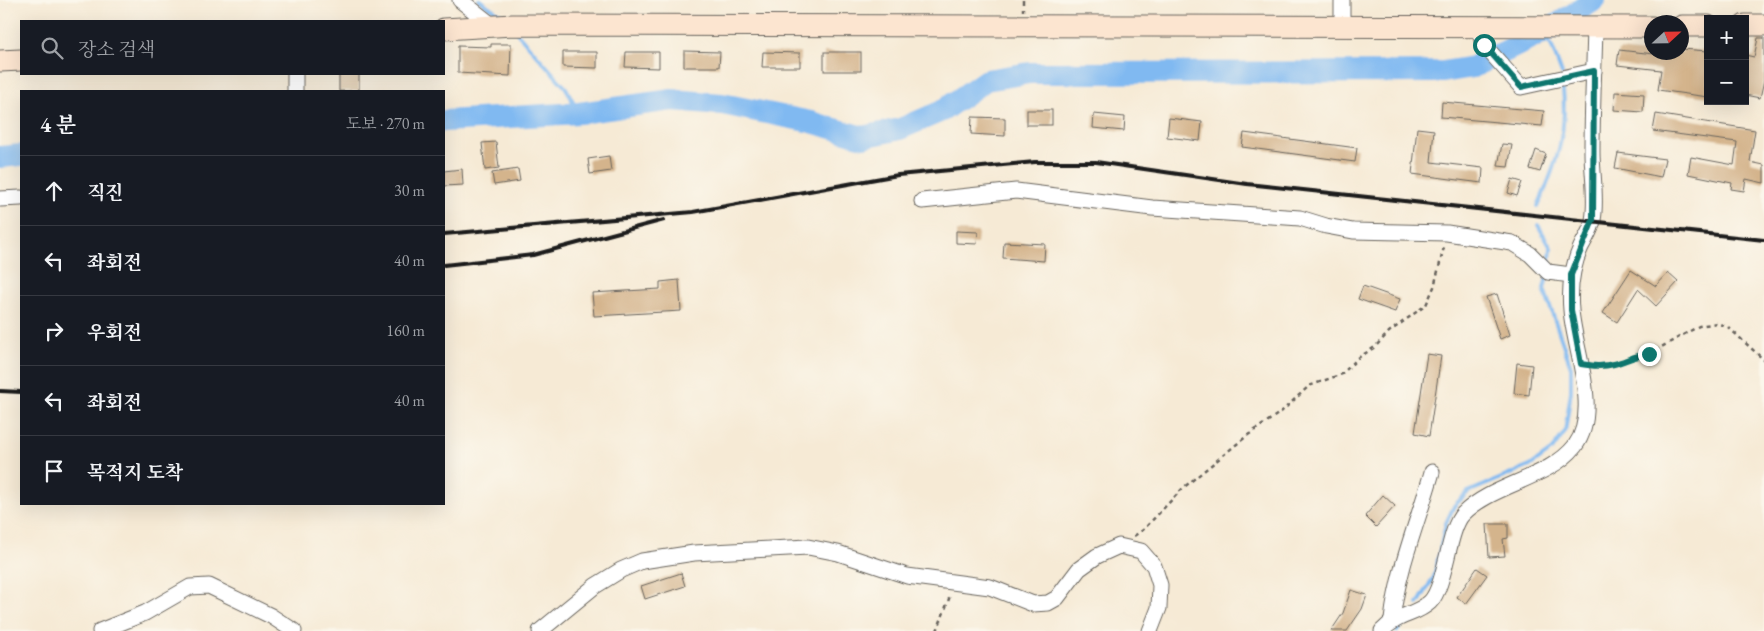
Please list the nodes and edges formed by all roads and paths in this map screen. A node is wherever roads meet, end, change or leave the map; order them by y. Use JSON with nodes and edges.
{"nodes":[{"id":1,"x":460,"y":0,"type":"edge"},
{"id":2,"x":1342,"y":0,"type":"edge"},
{"id":3,"x":1342,"y":25,"type":"junction"},
{"id":4,"x":1749,"y":25,"type":"edge"},
{"id":5,"x":1764,"y":25,"type":"edge"},
{"id":6,"x":493,"y":26,"type":"junction"},
{"id":7,"x":1689,"y":26,"type":"edge"},
{"id":8,"x":1704,"y":26,"type":"edge"},
{"id":9,"x":1588,"y":27,"type":"junction"},
{"id":10,"x":1644,"y":27,"type":"edge"},
{"id":11,"x":445,"y":29,"type":"edge"},
{"id":12,"x":1481,"y":35,"type":"junction"},
{"id":13,"x":20,"y":60,"type":"edge"},
{"id":14,"x":0,"y":61,"type":"edge"},
{"id":15,"x":1594,"y":71,"type":"junction"},
{"id":16,"x":295,"y":75,"type":"edge"},
{"id":17,"x":295,"y":90,"type":"edge"},
{"id":18,"x":20,"y":198,"type":"edge"},
{"id":19,"x":0,"y":199,"type":"edge"},
{"id":20,"x":922,"y":201,"type":"dead end"},
{"id":21,"x":1447,"y":233,"type":"junction"},
{"id":22,"x":1571,"y":275,"type":"junction"},
{"id":23,"x":1764,"y":360,"type":"edge"},
{"id":24,"x":1581,"y":364,"type":"junction"},
{"id":25,"x":1432,"y":472,"type":"dead end"},
{"id":26,"x":1119,"y":546,"type":"junction"},
{"id":27,"x":954,"y":583,"type":"junction"},
{"id":28,"x":1387,"y":626,"type":"edge"},
{"id":29,"x":100,"y":631,"type":"edge"},
{"id":30,"x":294,"y":631,"type":"edge"},
{"id":31,"x":540,"y":631,"type":"edge"},
{"id":32,"x":937,"y":631,"type":"edge"},
{"id":33,"x":1150,"y":631,"type":"edge"}],
"edges":[{"from":1,"to":6,"type":"street"},
{"from":2,"to":3,"type":"street"},
{"from":3,"to":6,"type":"street"},
{"from":3,"to":12,"type":"street"},
{"from":4,"to":5,"type":"street"},
{"from":6,"to":11,"type":"street"},
{"from":7,"to":8,"type":"street"},
{"from":9,"to":10,"type":"street"},
{"from":9,"to":12,"type":"street"},
{"from":9,"to":15,"type":"street"},
{"from":12,"to":15,"type":"street"},
{"from":13,"to":14,"type":"street"},
{"from":15,"to":22,"type":"street"},
{"from":16,"to":17,"type":"street"},
{"from":18,"to":19,"type":"street"},
{"from":20,"to":21,"type":"street"},
{"from":21,"to":22,"type":"street"},
{"from":21,"to":26,"type":"path"},
{"from":22,"to":24,"type":"street"},
{"from":23,"to":24,"type":"path"},
{"from":24,"to":28,"type":"street"},
{"from":25,"to":28,"type":"street"},
{"from":26,"to":27,"type":"street"},
{"from":26,"to":33,"type":"street"},
{"from":27,"to":31,"type":"street"},
{"from":27,"to":32,"type":"path"},
{"from":29,"to":30,"type":"street"}]}
